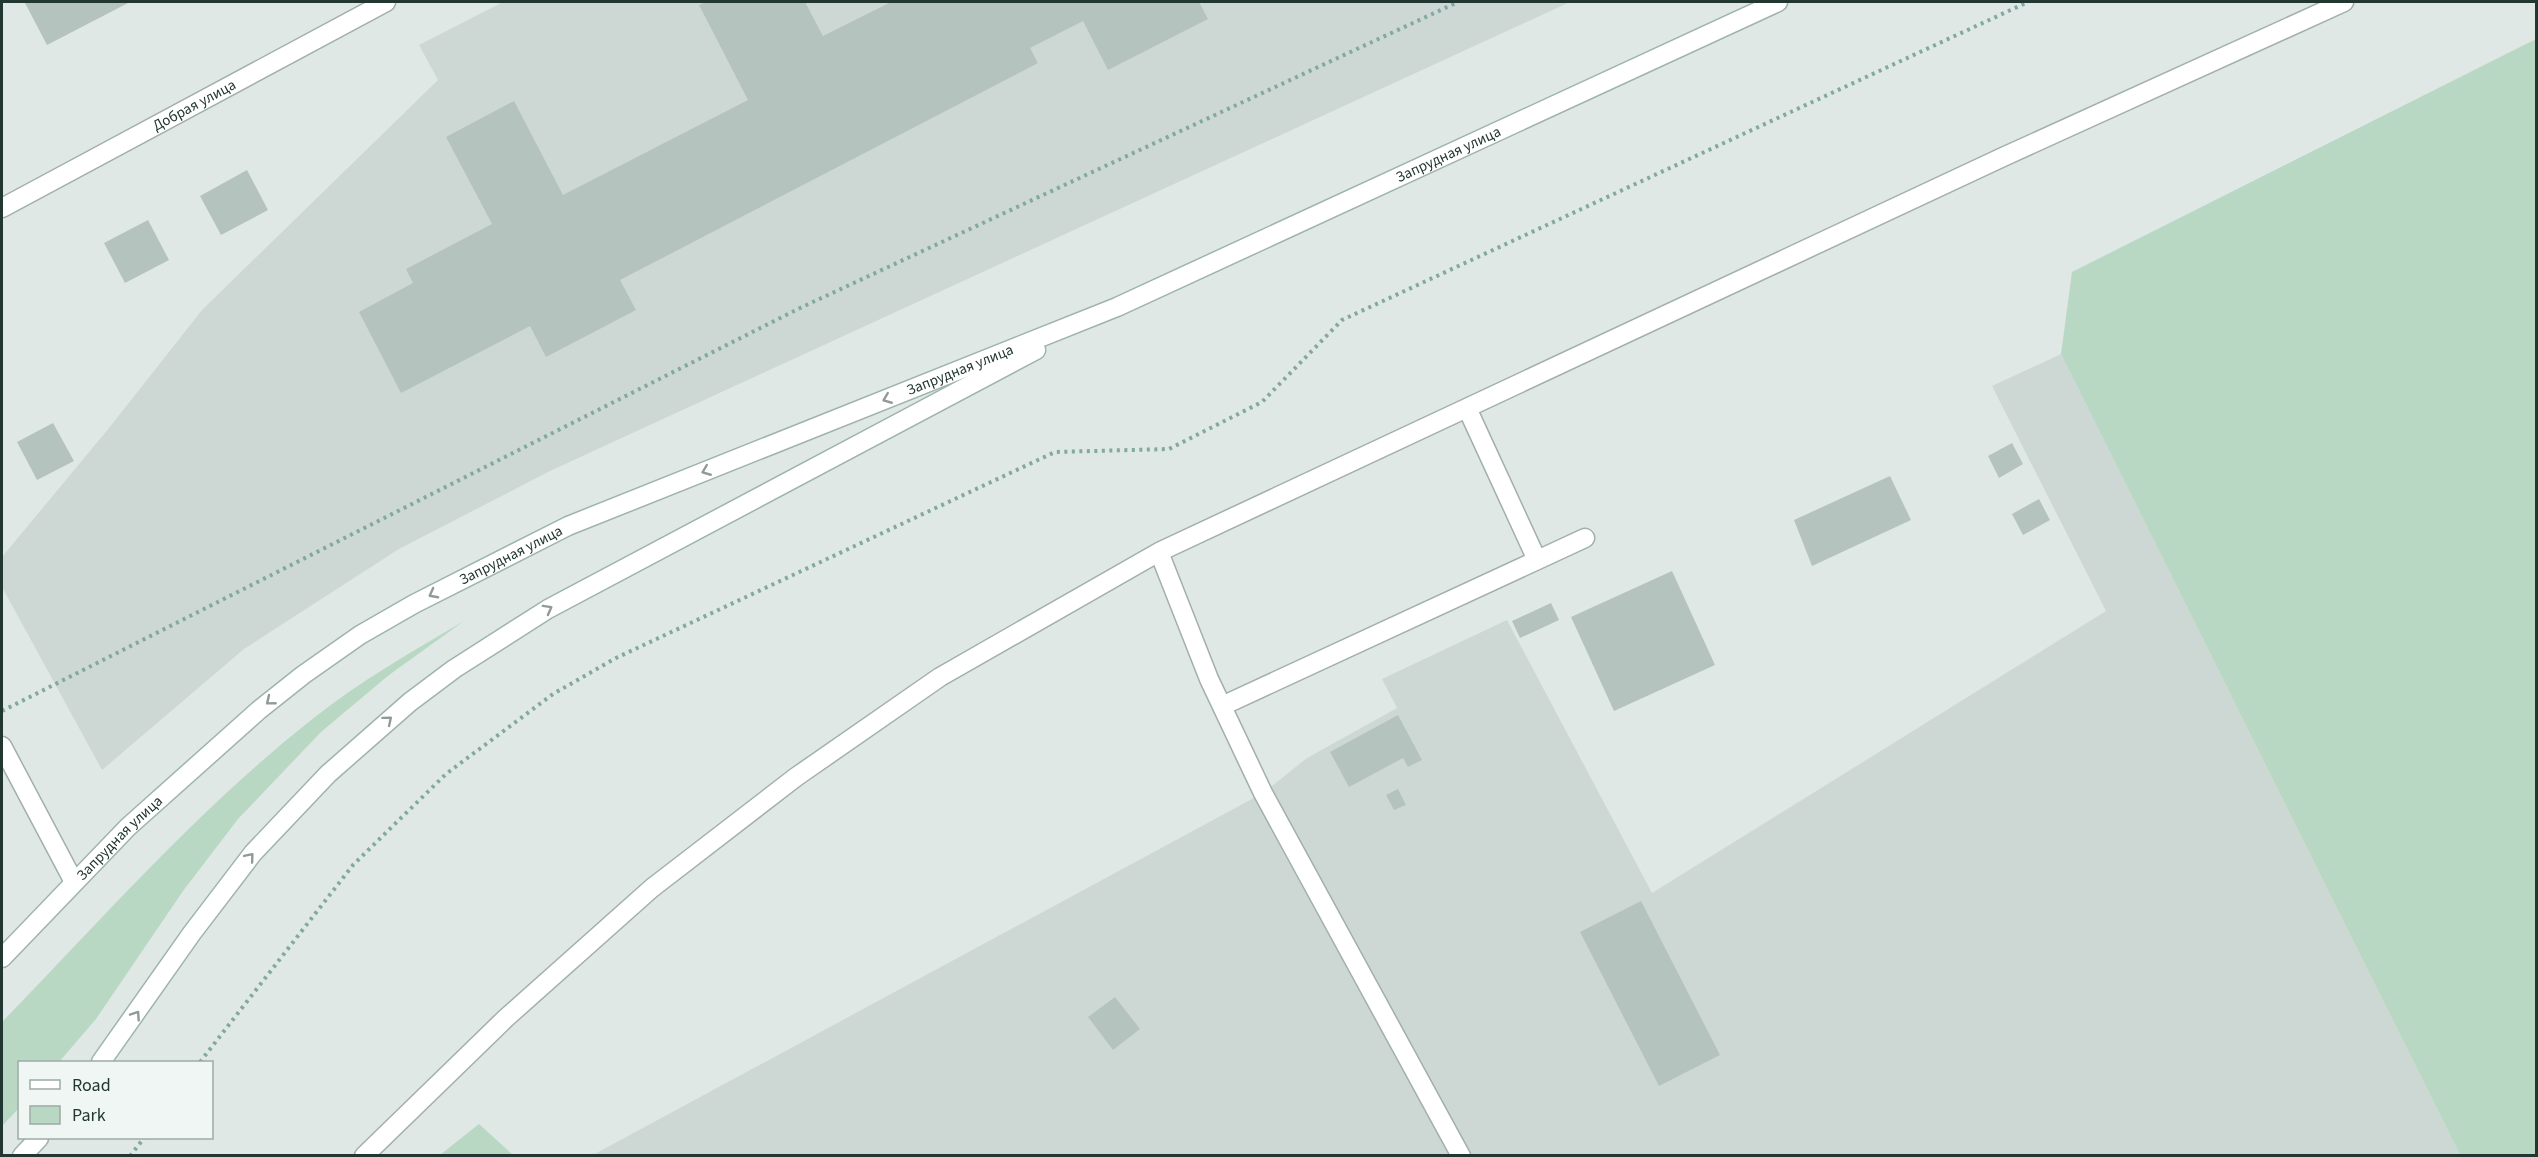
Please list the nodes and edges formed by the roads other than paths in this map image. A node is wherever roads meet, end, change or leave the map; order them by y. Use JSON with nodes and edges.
{"nodes":[{"id":1,"x":386,"y":2,"type":"edge"},
{"id":2,"x":1778,"y":2,"type":"edge"},
{"id":3,"x":2344,"y":2,"type":"edge"},
{"id":4,"x":2,"y":208,"type":"edge"},
{"id":5,"x":1117,"y":307,"type":"junction"},
{"id":6,"x":1467,"y":408,"type":"junction"},
{"id":7,"x":1585,"y":538,"type":"dead end"},
{"id":8,"x":1160,"y":552,"type":"junction"},
{"id":9,"x":1538,"y":560,"type":"junction"},
{"id":10,"x":1222,"y":706,"type":"junction"},
{"id":11,"x":2,"y":746,"type":"edge"},
{"id":12,"x":74,"y":882,"type":"junction"},
{"id":13,"x":2,"y":958,"type":"edge"},
{"id":14,"x":102,"y":1061,"type":"edge"},
{"id":15,"x":37,"y":1139,"type":"edge"},
{"id":16,"x":22,"y":1155,"type":"edge"},
{"id":17,"x":364,"y":1155,"type":"edge"},
{"id":18,"x":1461,"y":1155,"type":"edge"}],
"edges":[{"from":1,"to":4,"type":"main road","name":"Добрая улица"},
{"from":2,"to":5,"type":"main road","name":"Запрудная улица"},
{"from":3,"to":6,"type":"main road"},
{"from":5,"to":12,"type":"main road","name":"Запрудная улица","one_way":true},
{"from":14,"to":5,"type":"main road","name":"Запрудная улица","one_way":true},
{"from":6,"to":8,"type":"main road"},
{"from":6,"to":9,"type":"main road"},
{"from":7,"to":9,"type":"main road"},
{"from":8,"to":10,"type":"main road"},
{"from":8,"to":17,"type":"main road"},
{"from":9,"to":10,"type":"main road"},
{"from":10,"to":18,"type":"main road"},
{"from":11,"to":12,"type":"main road"},
{"from":12,"to":13,"type":"main road","name":"Запрудная улица"},
{"from":15,"to":16,"type":"main road"}]}
